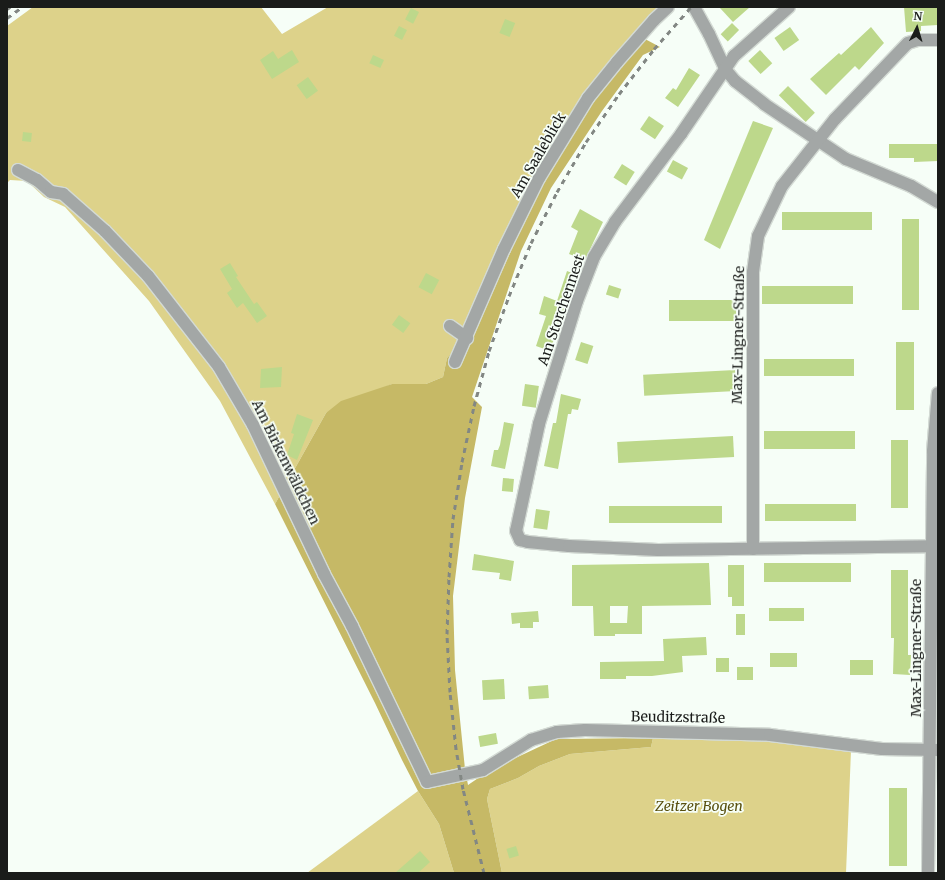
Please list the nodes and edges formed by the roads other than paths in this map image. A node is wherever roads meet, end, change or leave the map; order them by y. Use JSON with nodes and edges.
{"nodes":[{"id":1,"x":668,"y":7,"type":"edge"},
{"id":2,"x":694,"y":7,"type":"edge"},
{"id":3,"x":790,"y":7,"type":"edge"},
{"id":4,"x":938,"y":40,"type":"edge"},
{"id":5,"x":725,"y":69,"type":"junction"},
{"id":6,"x":819,"y":141,"type":"junction"},
{"id":7,"x":18,"y":170,"type":"dead end"},
{"id":8,"x":938,"y":202,"type":"edge"},
{"id":9,"x":450,"y":326,"type":"dead end"},
{"id":10,"x":467,"y":338,"type":"junction"},
{"id":11,"x":455,"y":362,"type":"dead end"},
{"id":12,"x":938,"y":393,"type":"edge"},
{"id":13,"x":932,"y":546,"type":"junction"},
{"id":14,"x":753,"y":549,"type":"junction"},
{"id":15,"x":934,"y":660,"type":"edge"},
{"id":16,"x":933,"y":750,"type":"edge"},
{"id":17,"x":427,"y":782,"type":"joint"},
{"id":18,"x":928,"y":873,"type":"edge"}],
"edges":[{"from":1,"to":10,"type":"street","name":"Am Saaleblick"},
{"from":2,"to":5,"type":"street"},
{"from":3,"to":5,"type":"street","name":"Am Storchennest"},
{"from":4,"to":6,"type":"street","name":"Max-Lingner-Straße"},
{"from":5,"to":6,"type":"street"},
{"from":5,"to":14,"type":"street","name":"Am Storchennest"},
{"from":6,"to":8,"type":"street"},
{"from":6,"to":14,"type":"street","name":"Max-Lingner-Straße"},
{"from":7,"to":17,"type":"street","name":"Am Birkenwäldchen"},
{"from":9,"to":10,"type":"street"},
{"from":10,"to":11,"type":"street","name":"Am Saaleblick"},
{"from":12,"to":13,"type":"street","name":"Max-Lingner-Straße"},
{"from":13,"to":14,"type":"street"},
{"from":13,"to":15,"type":"street","name":"Max-Lingner-Straße"},
{"from":15,"to":16,"type":"street","name":"Max-Lingner-Straße"},
{"from":16,"to":17,"type":"street","name":"Beuditzstraße"},
{"from":16,"to":18,"type":"street","name":"Max-Lingner-Straße"}]}
